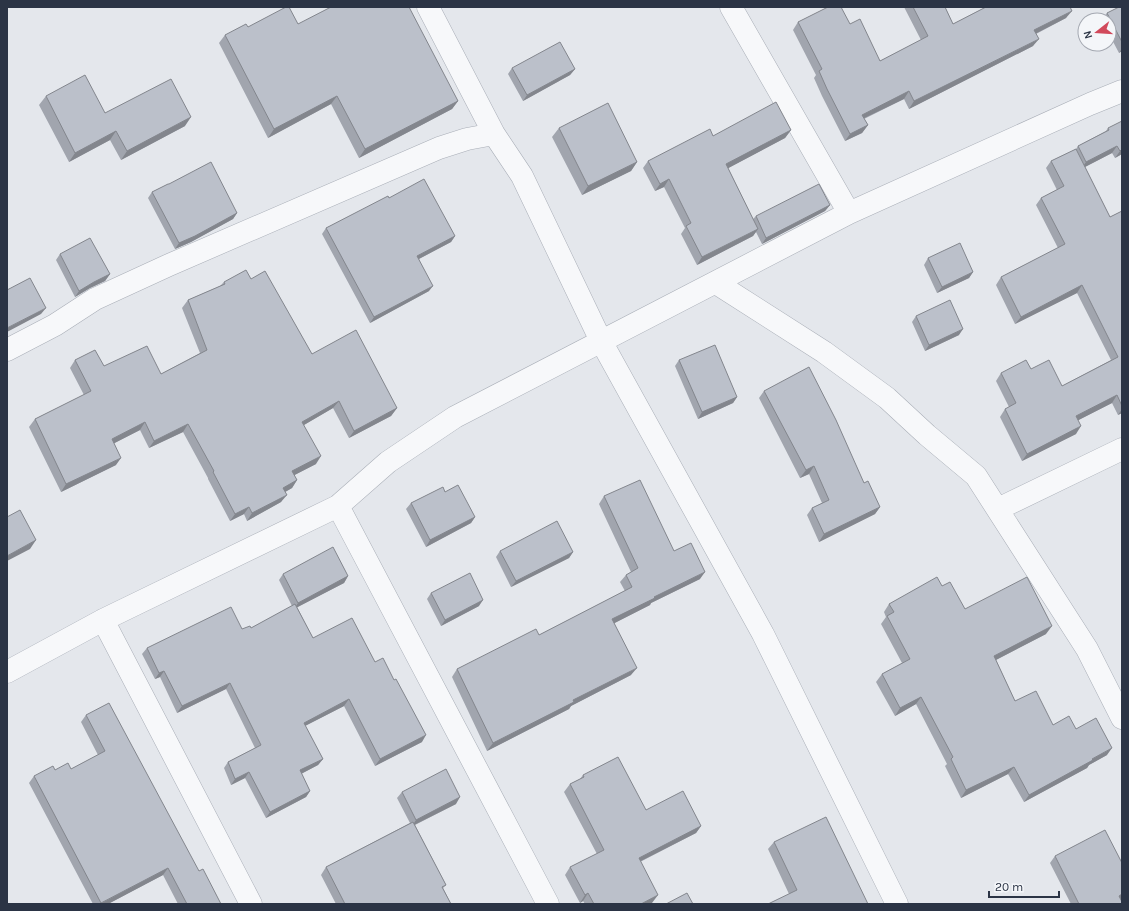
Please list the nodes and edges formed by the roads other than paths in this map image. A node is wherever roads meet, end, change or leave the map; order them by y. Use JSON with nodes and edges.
{"nodes":[{"id":1,"x":428,"y":7,"type":"edge"},
{"id":2,"x":731,"y":7,"type":"edge"},
{"id":3,"x":1122,"y":90,"type":"edge"},
{"id":4,"x":494,"y":134,"type":"junction"},
{"id":5,"x":849,"y":213,"type":"junction"},
{"id":6,"x":716,"y":283,"type":"junction"},
{"id":7,"x":601,"y":341,"type":"junction"},
{"id":8,"x":7,"y":350,"type":"edge"},
{"id":9,"x":1122,"y":450,"type":"edge"},
{"id":10,"x":338,"y":506,"type":"junction"},
{"id":11,"x":998,"y":509,"type":"junction"},
{"id":12,"x":103,"y":620,"type":"junction"},
{"id":13,"x":7,"y":672,"type":"edge"},
{"id":14,"x":1122,"y":718,"type":"edge"},
{"id":15,"x":251,"y":904,"type":"edge"},
{"id":16,"x":548,"y":904,"type":"edge"},
{"id":17,"x":897,"y":904,"type":"edge"}],
"edges":[{"from":1,"to":4,"type":"street"},
{"from":2,"to":5,"type":"street"},
{"from":3,"to":5,"type":"street"},
{"from":4,"to":7,"type":"street"},
{"from":4,"to":8,"type":"street"},
{"from":5,"to":6,"type":"street"},
{"from":6,"to":7,"type":"street"},
{"from":6,"to":11,"type":"street"},
{"from":7,"to":10,"type":"street"},
{"from":7,"to":17,"type":"street"},
{"from":9,"to":11,"type":"street"},
{"from":10,"to":12,"type":"street"},
{"from":10,"to":16,"type":"street"},
{"from":11,"to":14,"type":"street"},
{"from":12,"to":13,"type":"street"},
{"from":12,"to":15,"type":"street"}]}
